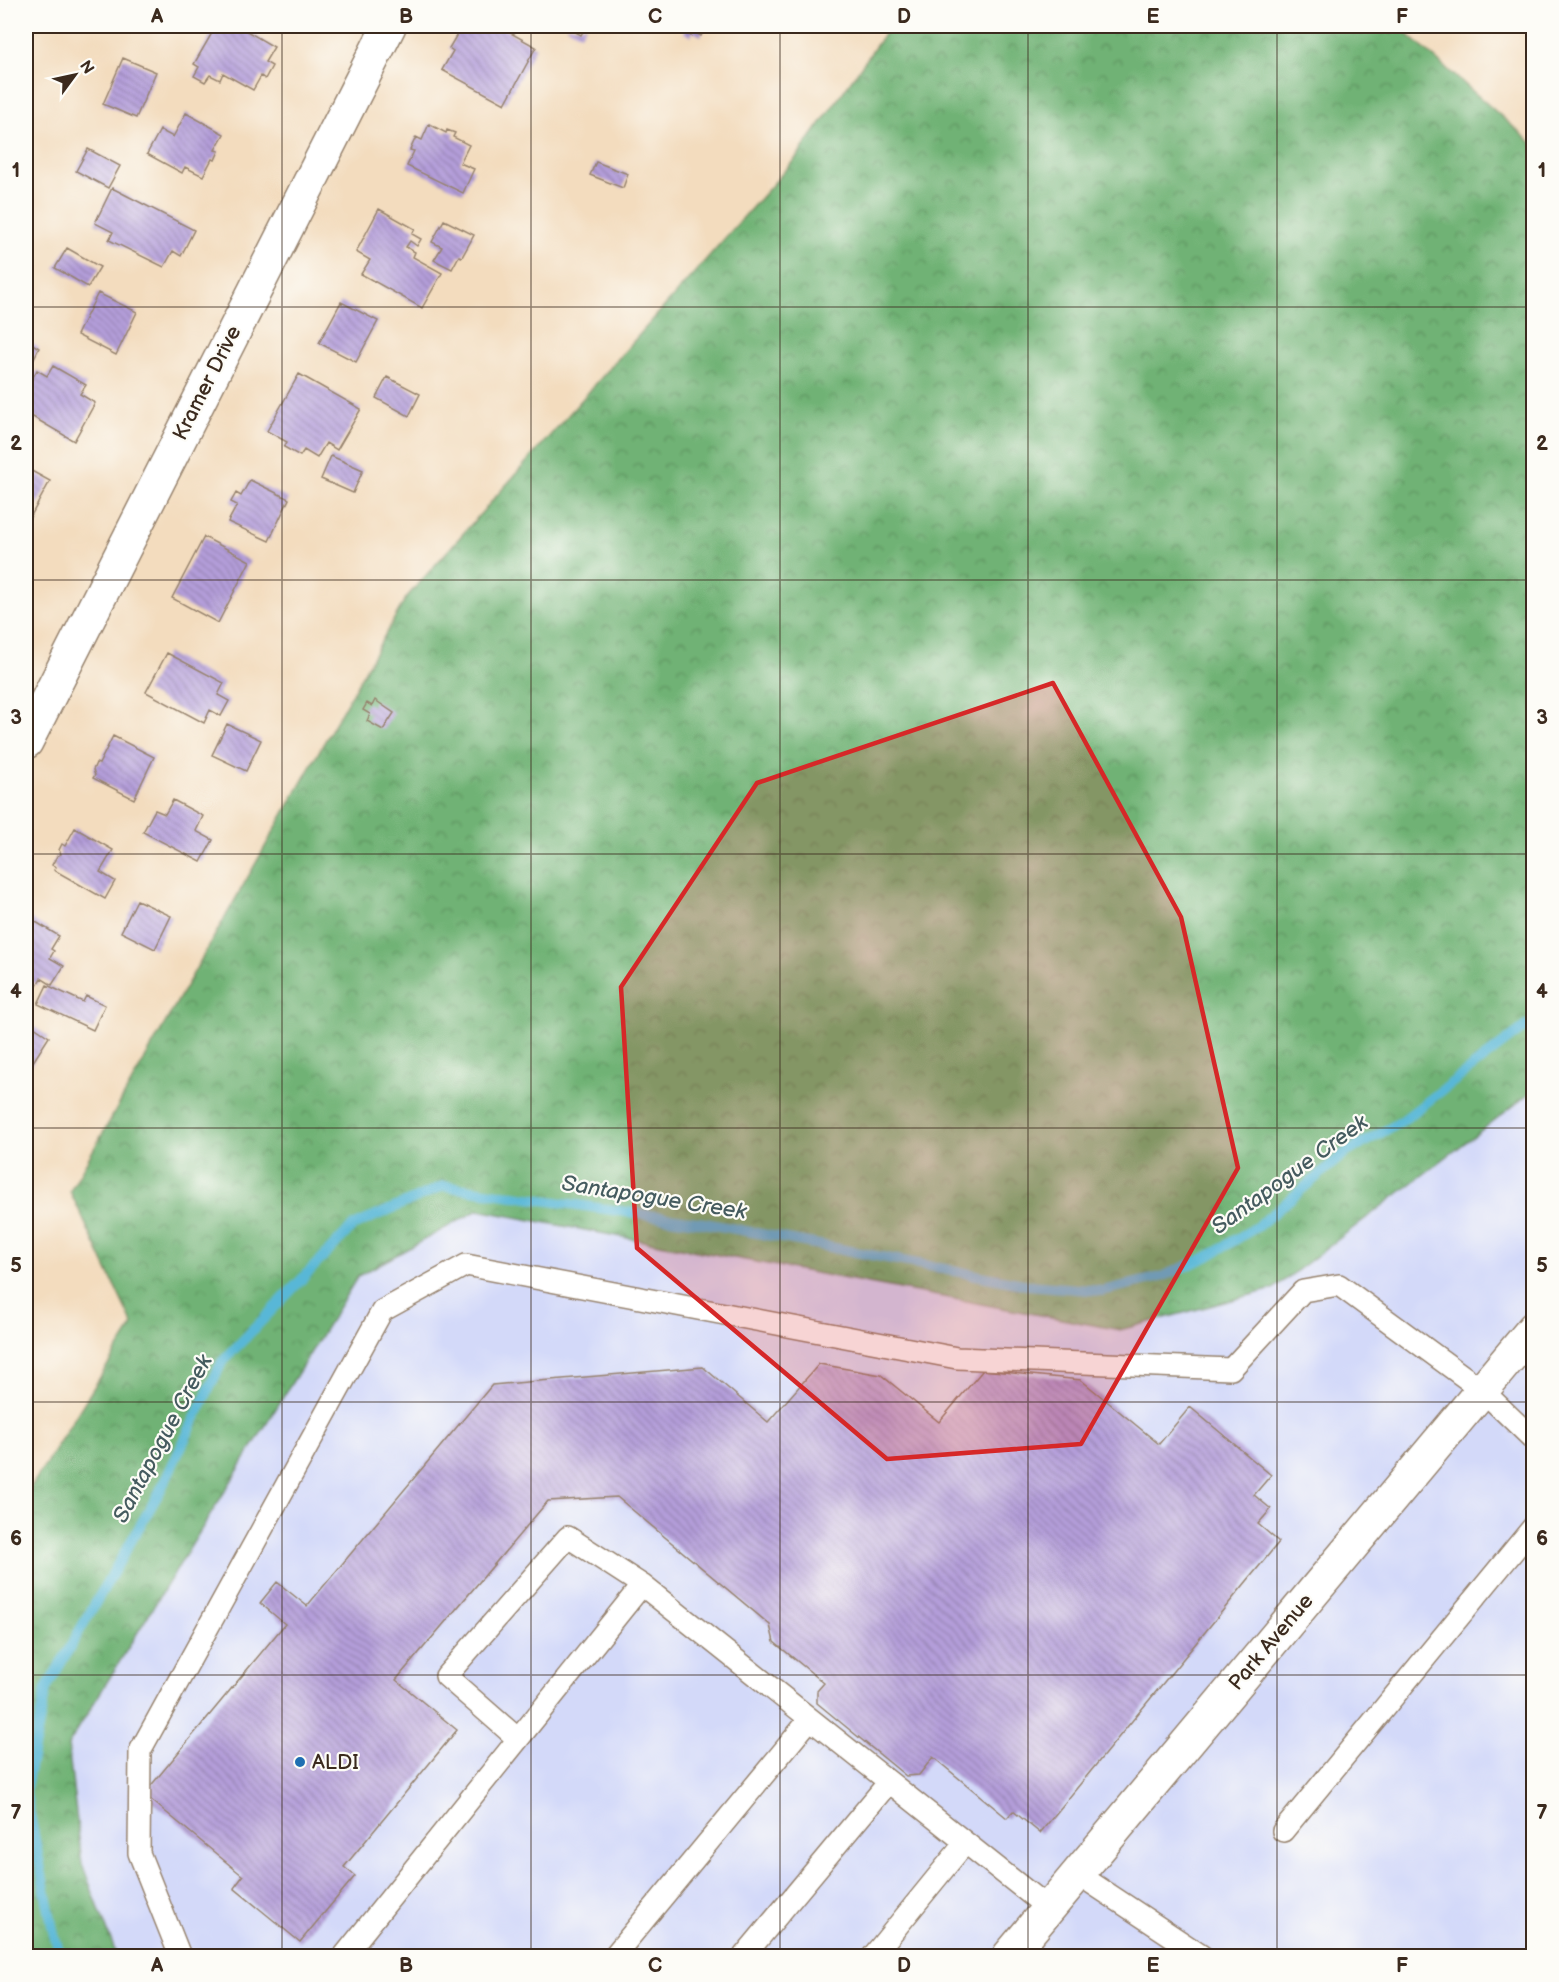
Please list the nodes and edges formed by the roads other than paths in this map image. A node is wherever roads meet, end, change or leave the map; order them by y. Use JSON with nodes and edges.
{"nodes":[{"id":1,"x":389,"y":26,"type":"edge"},
{"id":2,"x":33,"y":710,"type":"edge"},
{"id":3,"x":26,"y":742,"type":"edge"},
{"id":4,"x":1533,"y":1328,"type":"edge"},
{"id":5,"x":1482,"y":1390,"type":"junction"},
{"id":6,"x":1533,"y":1440,"type":"edge"},
{"id":7,"x":1533,"y":1526,"type":"edge"},
{"id":8,"x":642,"y":1585,"type":"junction"},
{"id":9,"x":810,"y":1719,"type":"junction"},
{"id":10,"x":518,"y":1739,"type":"junction"},
{"id":11,"x":889,"y":1782,"type":"junction"},
{"id":12,"x":1283,"y":1832,"type":"dead end"},
{"id":13,"x":965,"y":1843,"type":"junction"},
{"id":14,"x":1078,"y":1874,"type":"junction"},
{"id":15,"x":1048,"y":1909,"type":"junction"},
{"id":16,"x":180,"y":1956,"type":"edge"},
{"id":17,"x":344,"y":1956,"type":"edge"},
{"id":18,"x":614,"y":1956,"type":"edge"},
{"id":19,"x":744,"y":1956,"type":"edge"},
{"id":20,"x":873,"y":1956,"type":"edge"},
{"id":21,"x":1009,"y":1956,"type":"edge"},
{"id":22,"x":1202,"y":1956,"type":"edge"}],
"edges":[{"from":1,"to":2,"type":"street","name":"Kramer Drive"},
{"from":2,"to":3,"type":"street","name":"Kramer Drive"},
{"from":4,"to":5,"type":"street","name":"Park Avenue"},
{"from":5,"to":6,"type":"lane"},
{"from":5,"to":14,"type":"street","name":"Park Avenue"},
{"from":5,"to":16,"type":"lane"},
{"from":7,"to":12,"type":"lane"},
{"from":8,"to":9,"type":"lane"},
{"from":8,"to":10,"type":"lane"},
{"from":8,"to":10,"type":"lane"},
{"from":9,"to":11,"type":"lane"},
{"from":9,"to":18,"type":"lane"},
{"from":10,"to":17,"type":"lane"},
{"from":11,"to":13,"type":"lane"},
{"from":11,"to":19,"type":"lane"},
{"from":13,"to":15,"type":"lane"},
{"from":13,"to":20,"type":"lane"},
{"from":14,"to":15,"type":"street","name":"Park Avenue"},
{"from":14,"to":22,"type":"lane"},
{"from":15,"to":21,"type":"street","name":"Park Avenue"}]}
